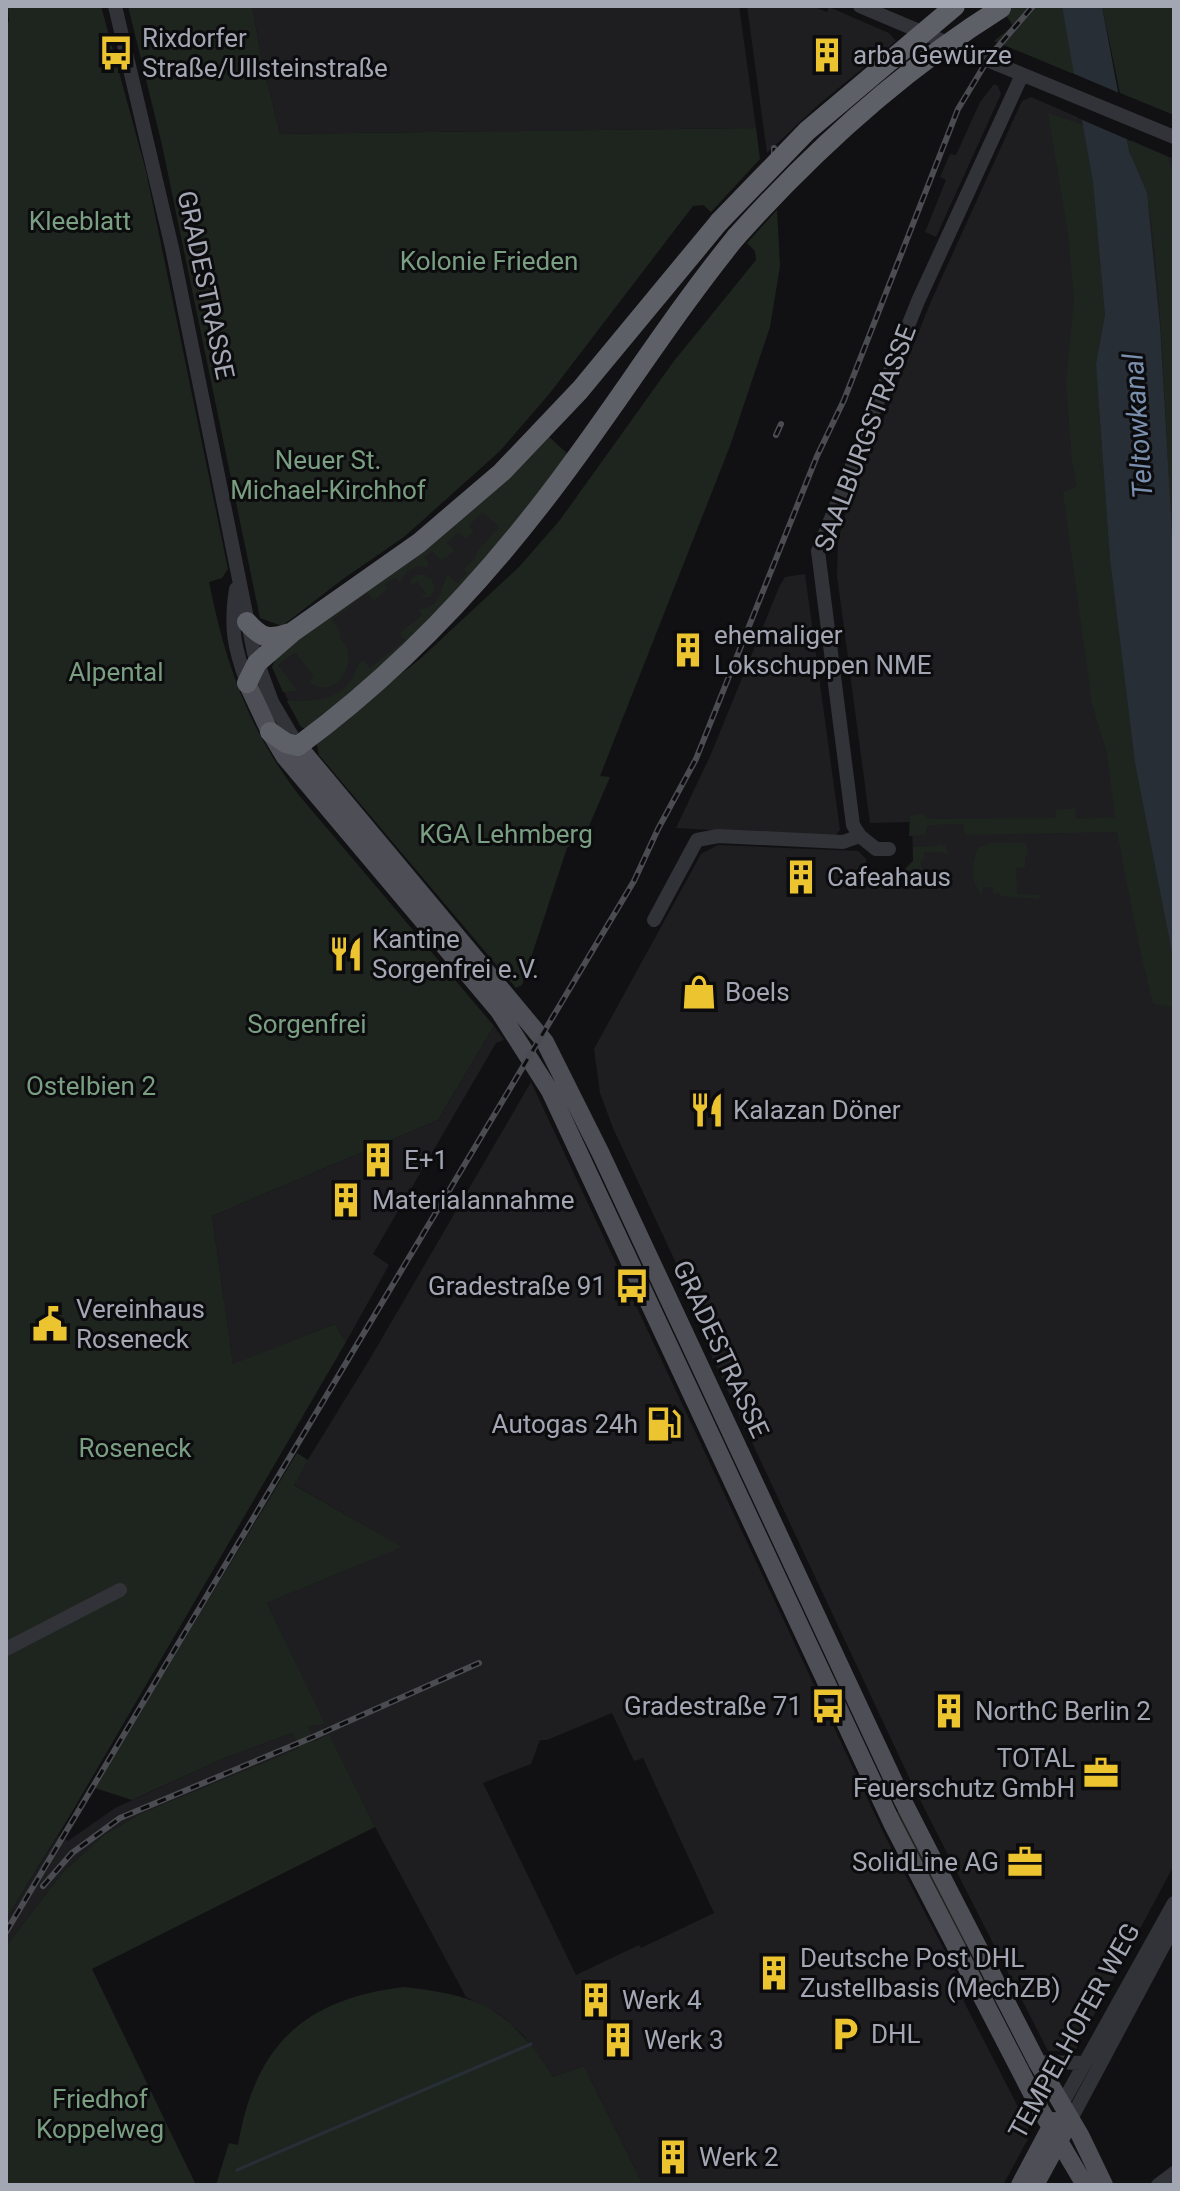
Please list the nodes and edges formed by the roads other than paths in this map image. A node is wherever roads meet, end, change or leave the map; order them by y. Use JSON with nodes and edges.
{"nodes":[{"id":1,"x":115,"y":6,"type":"edge"},
{"id":2,"x":860,"y":6,"type":"edge"},
{"id":3,"x":955,"y":6,"type":"edge"},
{"id":4,"x":1003,"y":6,"type":"edge"},
{"id":5,"x":1022,"y":75,"type":"junction"},
{"id":6,"x":1174,"y":137,"type":"edge"},
{"id":7,"x":238,"y":577,"type":"junction"},
{"id":8,"x":247,"y":622,"type":"junction"},
{"id":9,"x":294,"y":631,"type":"junction"},
{"id":10,"x":257,"y":663,"type":"junction"},
{"id":11,"x":247,"y":683,"type":"junction"},
{"id":12,"x":270,"y":732,"type":"junction"},
{"id":13,"x":298,"y":746,"type":"junction"},
{"id":14,"x":860,"y":836,"type":"junction"},
{"id":15,"x":889,"y":849,"type":"dead end"},
{"id":16,"x":654,"y":920,"type":"dead end"},
{"id":17,"x":120,"y":1590,"type":"dead end"},
{"id":18,"x":6,"y":1649,"type":"edge"},
{"id":19,"x":1174,"y":1903,"type":"edge"},
{"id":20,"x":1174,"y":1926,"type":"edge"},
{"id":21,"x":1084,"y":2063,"type":"junction"},
{"id":22,"x":1039,"y":2066,"type":"junction"},
{"id":23,"x":1024,"y":2078,"type":"junction"},
{"id":24,"x":1066,"y":2111,"type":"junction"},
{"id":25,"x":1054,"y":2134,"type":"junction"},
{"id":26,"x":1174,"y":2173,"type":"edge"},
{"id":27,"x":1020,"y":2185,"type":"edge"},
{"id":28,"x":1035,"y":2185,"type":"edge"},
{"id":29,"x":1085,"y":2185,"type":"edge"},
{"id":30,"x":1104,"y":2185,"type":"edge"},
{"id":31,"x":1158,"y":2185,"type":"edge"}],
"edges":[{"from":1,"to":7,"type":"street","name":"GRADESTRASSE"},
{"from":2,"to":5,"type":"street"},
{"from":3,"to":9,"type":"highway","bridge":true},
{"from":4,"to":13,"type":"highway","bridge":true},
{"from":5,"to":6,"type":"street"},
{"from":5,"to":14,"type":"street","name":"SAALBURGSTRASSE"},
{"from":7,"to":8,"type":"street","name":"GRADESTRASSE"},
{"from":7,"to":11,"type":"street","name":"GRADESTRASSE"},
{"from":8,"to":9,"type":"highway"},
{"from":8,"to":10,"type":"street","name":"GRADESTRASSE"},
{"from":9,"to":10,"type":"highway"},
{"from":10,"to":11,"type":"highway"},
{"from":10,"to":13,"type":"street","name":"GRADESTRASSE"},
{"from":11,"to":12,"type":"main road","name":"GRADESTRASSE"},
{"from":12,"to":13,"type":"highway"},
{"from":12,"to":23,"type":"main road","name":"GRADESTRASSE"},
{"from":13,"to":22,"type":"main road","name":"GRADESTRASSE"},
{"from":14,"to":15,"type":"street"},
{"from":14,"to":16,"type":"street"},
{"from":17,"to":18,"type":"street"},
{"from":19,"to":21,"type":"street","name":"TEMPELHOFER WEG"},
{"from":20,"to":24,"type":"street","name":"TEMPELHOFER WEG"},
{"from":21,"to":22,"type":"street"},
{"from":21,"to":24,"type":"street","name":"TEMPELHOFER WEG"},
{"from":22,"to":23,"type":"main road"},
{"from":22,"to":24,"type":"main road","name":"GRADESTRASSE"},
{"from":23,"to":25,"type":"main road","name":"GRADESTRASSE"},
{"from":24,"to":25,"type":"main road","name":"TEMPELHOFER WEG"},
{"from":24,"to":30,"type":"main road","name":"GRADESTRASSE"},
{"from":25,"to":27,"type":"main road","name":"TEMPELHOFER WEG"},
{"from":25,"to":28,"type":"main road","name":"TEMPELHOFER WEG"},
{"from":25,"to":29,"type":"main road","name":"GRADESTRASSE"},
{"from":26,"to":31,"type":"street"}]}
